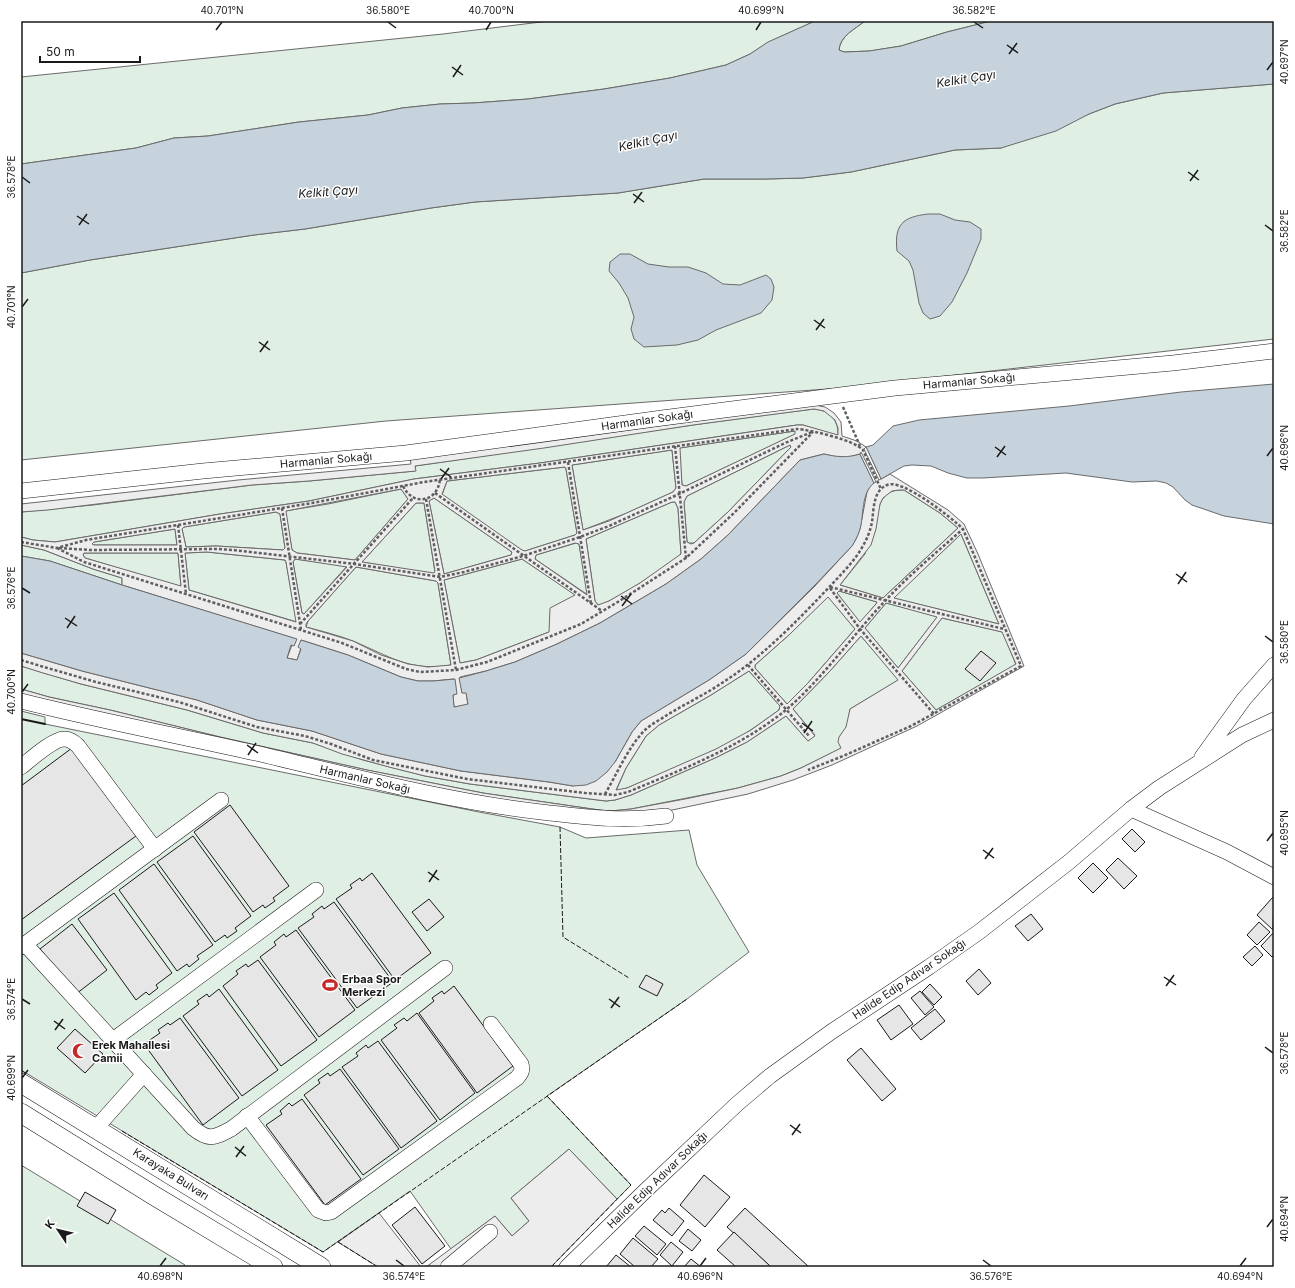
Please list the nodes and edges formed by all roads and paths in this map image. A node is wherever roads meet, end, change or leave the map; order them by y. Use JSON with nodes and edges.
{"nodes":[{"id":1,"x":1274,"y":351,"type":"edge"},
{"id":2,"x":838,"y":396,"type":"junction"},
{"id":3,"x":813,"y":432,"type":"junction"},
{"id":4,"x":675,"y":446,"type":"junction"},
{"id":5,"x":860,"y":446,"type":"junction"},
{"id":6,"x":568,"y":462,"type":"junction"},
{"id":7,"x":440,"y":479,"type":"junction"},
{"id":8,"x":403,"y":485,"type":"junction"},
{"id":9,"x":881,"y":488,"type":"junction"},
{"id":10,"x":21,"y":491,"type":"edge"},
{"id":11,"x":435,"y":493,"type":"junction"},
{"id":12,"x":680,"y":494,"type":"junction"},
{"id":13,"x":413,"y":498,"type":"junction"},
{"id":14,"x":426,"y":499,"type":"junction"},
{"id":15,"x":282,"y":508,"type":"junction"},
{"id":16,"x":178,"y":525,"type":"junction"},
{"id":17,"x":963,"y":529,"type":"junction"},
{"id":18,"x":580,"y":537,"type":"junction"},
{"id":19,"x":21,"y":542,"type":"edge"},
{"id":20,"x":57,"y":548,"type":"junction"},
{"id":21,"x":181,"y":550,"type":"junction"},
{"id":22,"x":289,"y":556,"type":"junction"},
{"id":23,"x":524,"y":556,"type":"junction"},
{"id":24,"x":686,"y":558,"type":"junction"},
{"id":25,"x":354,"y":564,"type":"junction"},
{"id":26,"x":440,"y":577,"type":"junction"},
{"id":27,"x":829,"y":587,"type":"junction"},
{"id":28,"x":186,"y":594,"type":"junction"},
{"id":29,"x":885,"y":601,"type":"junction"},
{"id":30,"x":591,"y":604,"type":"junction"},
{"id":31,"x":602,"y":611,"type":"junction"},
{"id":32,"x":300,"y":624,"type":"junction"},
{"id":33,"x":860,"y":629,"type":"junction"},
{"id":34,"x":1004,"y":629,"type":"junction"},
{"id":35,"x":301,"y":630,"type":"junction"},
{"id":36,"x":21,"y":660,"type":"edge"},
{"id":37,"x":1274,"y":664,"type":"edge"},
{"id":38,"x":748,"y":665,"type":"junction"},
{"id":39,"x":456,"y":670,"type":"junction"},
{"id":40,"x":21,"y":701,"type":"edge"},
{"id":41,"x":787,"y":709,"type":"junction"},
{"id":42,"x":934,"y":714,"type":"junction"},
{"id":43,"x":1274,"y":720,"type":"edge"},
{"id":44,"x":810,"y":736,"type":"dead end"},
{"id":45,"x":1198,"y":763,"type":"junction"},
{"id":46,"x":21,"y":767,"type":"edge"},
{"id":47,"x":808,"y":770,"type":"dead end"},
{"id":48,"x":605,"y":794,"type":"junction"},
{"id":49,"x":221,"y":800,"type":"dead end"},
{"id":50,"x":1132,"y":809,"type":"junction"},
{"id":51,"x":666,"y":816,"type":"dead end"},
{"id":52,"x":155,"y":849,"type":"junction"},
{"id":53,"x":1274,"y":877,"type":"edge"},
{"id":54,"x":316,"y":890,"type":"dead end"},
{"id":55,"x":23,"y":946,"type":"edge"},
{"id":56,"x":445,"y":968,"type":"dead end"},
{"id":57,"x":491,"y":1024,"type":"dead end"},
{"id":58,"x":113,"y":1040,"type":"junction"},
{"id":59,"x":144,"y":1074,"type":"junction"},
{"id":60,"x":21,"y":1083,"type":"edge"},
{"id":61,"x":21,"y":1113,"type":"edge"},
{"id":62,"x":247,"y":1116,"type":"junction"},
{"id":63,"x":96,"y":1128,"type":"junction"},
{"id":64,"x":490,"y":1232,"type":"dead end"},
{"id":65,"x":273,"y":1267,"type":"edge"},
{"id":66,"x":321,"y":1267,"type":"edge"},
{"id":67,"x":448,"y":1267,"type":"edge"},
{"id":68,"x":567,"y":1267,"type":"edge"}],
"edges":[{"from":1,"to":2,"type":"street","name":"Harmanlar Sokağı"},
{"from":2,"to":5,"type":"path"},
{"from":2,"to":10,"type":"street","name":"Harmanlar Sokağı"},
{"from":3,"to":4,"type":"path"},
{"from":3,"to":5,"type":"path"},
{"from":3,"to":12,"type":"path"},
{"from":3,"to":24,"type":"path"},
{"from":4,"to":6,"type":"path"},
{"from":4,"to":12,"type":"path"},
{"from":5,"to":9,"type":"path"},
{"from":6,"to":7,"type":"path"},
{"from":6,"to":18,"type":"path"},
{"from":7,"to":8,"type":"path"},
{"from":7,"to":11,"type":"path"},
{"from":8,"to":13,"type":"path"},
{"from":8,"to":15,"type":"path"},
{"from":9,"to":17,"type":"path"},
{"from":9,"to":27,"type":"path"},
{"from":11,"to":14,"type":"path"},
{"from":11,"to":23,"type":"path"},
{"from":12,"to":18,"type":"path"},
{"from":12,"to":24,"type":"path"},
{"from":13,"to":14,"type":"path"},
{"from":13,"to":25,"type":"path"},
{"from":14,"to":26,"type":"path"},
{"from":15,"to":16,"type":"path"},
{"from":15,"to":22,"type":"path"},
{"from":16,"to":20,"type":"path"},
{"from":16,"to":21,"type":"path"},
{"from":17,"to":29,"type":"path"},
{"from":17,"to":34,"type":"path"},
{"from":18,"to":23,"type":"path"},
{"from":18,"to":30,"type":"path"},
{"from":19,"to":20,"type":"path"},
{"from":20,"to":21,"type":"path"},
{"from":20,"to":28,"type":"path"},
{"from":21,"to":22,"type":"path"},
{"from":21,"to":28,"type":"path"},
{"from":22,"to":25,"type":"path"},
{"from":22,"to":32,"type":"path"},
{"from":23,"to":26,"type":"path"},
{"from":23,"to":30,"type":"path"},
{"from":24,"to":31,"type":"path"},
{"from":25,"to":26,"type":"path"},
{"from":25,"to":32,"type":"path"},
{"from":26,"to":39,"type":"path"},
{"from":27,"to":29,"type":"path"},
{"from":27,"to":33,"type":"path"},
{"from":27,"to":38,"type":"path"},
{"from":28,"to":35,"type":"path"},
{"from":29,"to":33,"type":"path"},
{"from":29,"to":34,"type":"path"},
{"from":30,"to":31,"type":"path"},
{"from":31,"to":39,"type":"path"},
{"from":32,"to":35,"type":"path"},
{"from":33,"to":41,"type":"path"},
{"from":33,"to":42,"type":"path"},
{"from":34,"to":42,"type":"path"},
{"from":35,"to":39,"type":"path"},
{"from":36,"to":48,"type":"path"},
{"from":37,"to":45,"type":"street"},
{"from":38,"to":41,"type":"path"},
{"from":38,"to":48,"type":"path"},
{"from":40,"to":51,"type":"street","name":"Harmanlar Sokağı"},
{"from":41,"to":44,"type":"path"},
{"from":41,"to":48,"type":"path"},
{"from":42,"to":47,"type":"path"},
{"from":43,"to":45,"type":"street","name":"Halide Edip Adıvar Sokağı"},
{"from":45,"to":50,"type":"street","name":"Halide Edip Adıvar Sokağı"},
{"from":46,"to":52,"type":"street"},
{"from":49,"to":52,"type":"street"},
{"from":50,"to":53,"type":"street"},
{"from":50,"to":68,"type":"street","name":"Halide Edip Adıvar Sokağı"},
{"from":52,"to":55,"type":"street"},
{"from":54,"to":58,"type":"street"},
{"from":55,"to":58,"type":"street"},
{"from":56,"to":62,"type":"street"},
{"from":57,"to":62,"type":"street"},
{"from":58,"to":59,"type":"street"},
{"from":59,"to":62,"type":"street"},
{"from":59,"to":63,"type":"street"},
{"from":60,"to":63,"type":"main road","name":"Karayaka Bulvarı"},
{"from":61,"to":65,"type":"main road"},
{"from":63,"to":66,"type":"main road","name":"Karayaka Bulvarı"},
{"from":64,"to":67,"type":"street"}]}
